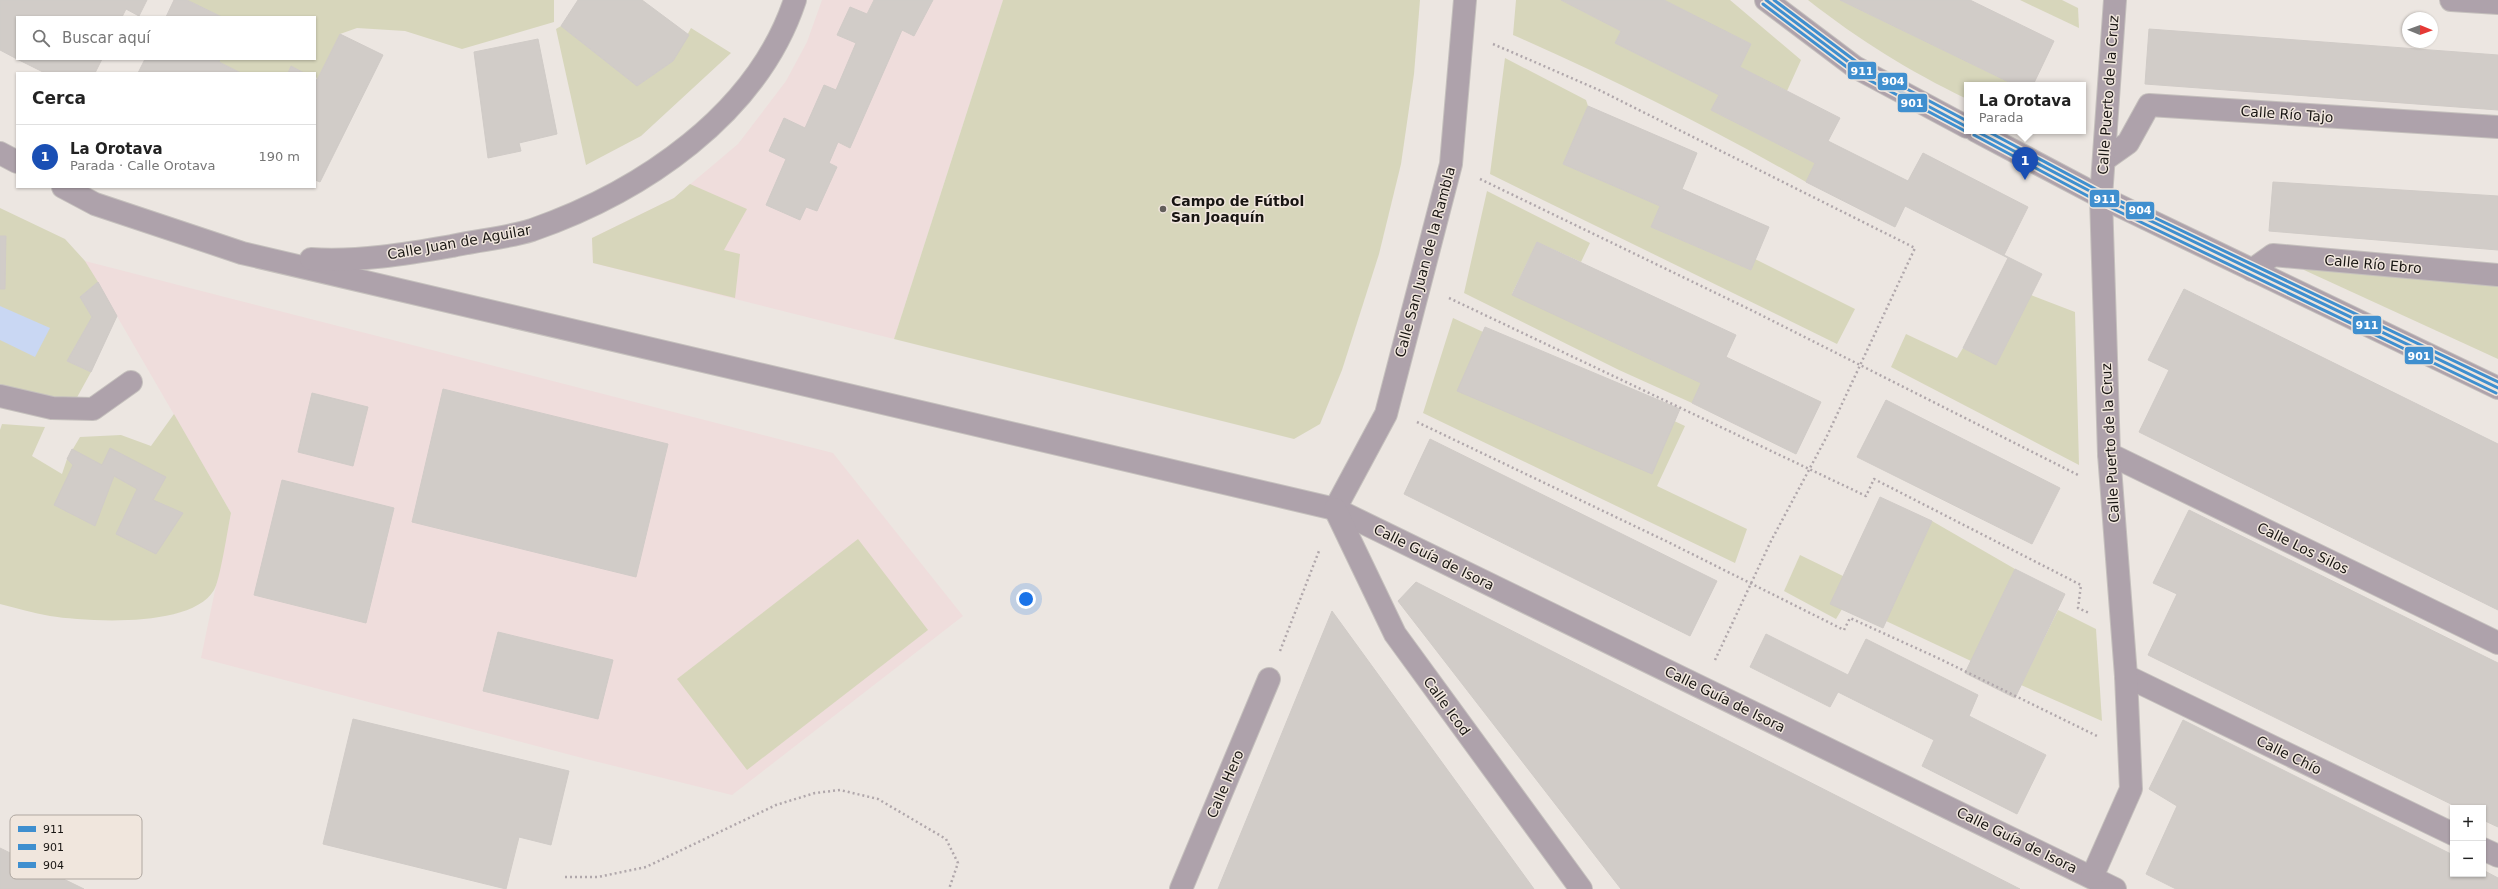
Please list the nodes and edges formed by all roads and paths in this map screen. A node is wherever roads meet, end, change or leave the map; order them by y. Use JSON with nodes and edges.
{"nodes":[{"id":1,"x":795,"y":0,"type":"edge"},
{"id":2,"x":1465,"y":0,"type":"edge"},
{"id":3,"x":1766,"y":0,"type":"edge"},
{"id":4,"x":2451,"y":0,"type":"edge"},
{"id":5,"x":2109,"y":3,"type":"edge"},
{"id":6,"x":2498,"y":3,"type":"edge"},
{"id":7,"x":1462,"y":32,"type":"junction"},
{"id":8,"x":1964,"y":124,"type":"edge"},
{"id":9,"x":2498,"y":127,"type":"edge"},
{"id":10,"x":1982,"y":134,"type":"edge"},
{"id":11,"x":0,"y":153,"type":"edge"},
{"id":12,"x":2104,"y":160,"type":"junction"},
{"id":13,"x":16,"y":161,"type":"edge"},
{"id":14,"x":1451,"y":164,"type":"junction"},
{"id":15,"x":65,"y":188,"type":"edge"},
{"id":16,"x":2101,"y":197,"type":"junction"},
{"id":17,"x":242,"y":253,"type":"junction"},
{"id":18,"x":2252,"y":270,"type":"junction"},
{"id":19,"x":2498,"y":275,"type":"edge"},
{"id":20,"x":1420,"y":284,"type":"junction"},
{"id":21,"x":1860,"y":365,"type":"junction"},
{"id":22,"x":131,"y":382,"type":"dead end"},
{"id":23,"x":2498,"y":388,"type":"edge"},
{"id":24,"x":0,"y":396,"type":"edge"},
{"id":25,"x":1387,"y":409,"type":"junction"},
{"id":26,"x":2109,"y":454,"type":"junction"},
{"id":27,"x":1810,"y":470,"type":"junction"},
{"id":28,"x":2112,"y":493,"type":"junction"},
{"id":29,"x":1335,"y":509,"type":"junction"},
{"id":30,"x":2122,"y":631,"type":"junction"},
{"id":31,"x":2498,"y":643,"type":"edge"},
{"id":32,"x":2126,"y":676,"type":"junction"},
{"id":33,"x":1269,"y":679,"type":"joint"},
{"id":34,"x":1702,"y":688,"type":"junction"},
{"id":35,"x":2129,"y":752,"type":"junction"},
{"id":36,"x":2450,"y":833,"type":"edge"},
{"id":37,"x":2486,"y":850,"type":"edge"},
{"id":38,"x":2498,"y":856,"type":"edge"},
{"id":39,"x":565,"y":877,"type":"dead end"},
{"id":40,"x":2092,"y":877,"type":"junction"},
{"id":41,"x":949,"y":889,"type":"edge"},
{"id":42,"x":1181,"y":889,"type":"edge"},
{"id":43,"x":1581,"y":889,"type":"edge"},
{"id":44,"x":2115,"y":889,"type":"edge"}],
"edges":[{"from":1,"to":17,"type":"street","name":"Calle Juan de Aguilar"},
{"from":2,"to":7,"type":"street","name":"Calle San Juan de la Rambla"},
{"from":3,"to":8,"type":"street"},
{"from":4,"to":6,"type":"street"},
{"from":5,"to":12,"type":"street","name":"Calle Puerto de la Cruz"},
{"from":7,"to":14,"type":"street","name":"Calle San Juan de la Rambla"},
{"from":7,"to":21,"type":"path"},
{"from":9,"to":12,"type":"street","name":"Calle Río Tajo"},
{"from":10,"to":16,"type":"street"},
{"from":11,"to":13,"type":"street"},
{"from":12,"to":16,"type":"street","name":"Calle Puerto de la Cruz"},
{"from":14,"to":20,"type":"street","name":"Calle San Juan de la Rambla"},
{"from":14,"to":21,"type":"path"},
{"from":15,"to":17,"type":"street"},
{"from":16,"to":18,"type":"street"},
{"from":16,"to":26,"type":"street","name":"Calle Puerto de la Cruz"},
{"from":17,"to":29,"type":"street","name":"Calle Guía de Isora"},
{"from":18,"to":19,"type":"street","name":"Calle Río Ebro"},
{"from":18,"to":23,"type":"street"},
{"from":20,"to":25,"type":"street","name":"Calle San Juan de la Rambla"},
{"from":20,"to":27,"type":"path"},
{"from":21,"to":27,"type":"path"},
{"from":21,"to":28,"type":"path"},
{"from":22,"to":24,"type":"street"},
{"from":25,"to":29,"type":"street","name":"Calle San Juan de la Rambla"},
{"from":25,"to":35,"type":"path"},
{"from":26,"to":28,"type":"street","name":"Calle Puerto de la Cruz"},
{"from":26,"to":31,"type":"street","name":"Calle Los Silos"},
{"from":27,"to":30,"type":"path"},
{"from":27,"to":34,"type":"path"},
{"from":28,"to":30,"type":"street","name":"Calle Puerto de la Cruz"},
{"from":29,"to":33,"type":"path"},
{"from":29,"to":34,"type":"street","name":"Calle Guía de Isora"},
{"from":29,"to":43,"type":"street","name":"Calle Icod"},
{"from":30,"to":32,"type":"street","name":"Calle Puerto de la Cruz"},
{"from":32,"to":35,"type":"street","name":"Calle Puerto de la Cruz"},
{"from":32,"to":36,"type":"street","name":"Calle Chío"},
{"from":33,"to":42,"type":"street","name":"Calle Hero"},
{"from":34,"to":40,"type":"street","name":"Calle Guía de Isora"},
{"from":35,"to":40,"type":"street","name":"Calle Puerto de la Cruz"},
{"from":37,"to":38,"type":"street"},
{"from":39,"to":41,"type":"path"},
{"from":40,"to":44,"type":"street","name":"Calle Guía de Isora"}]}
